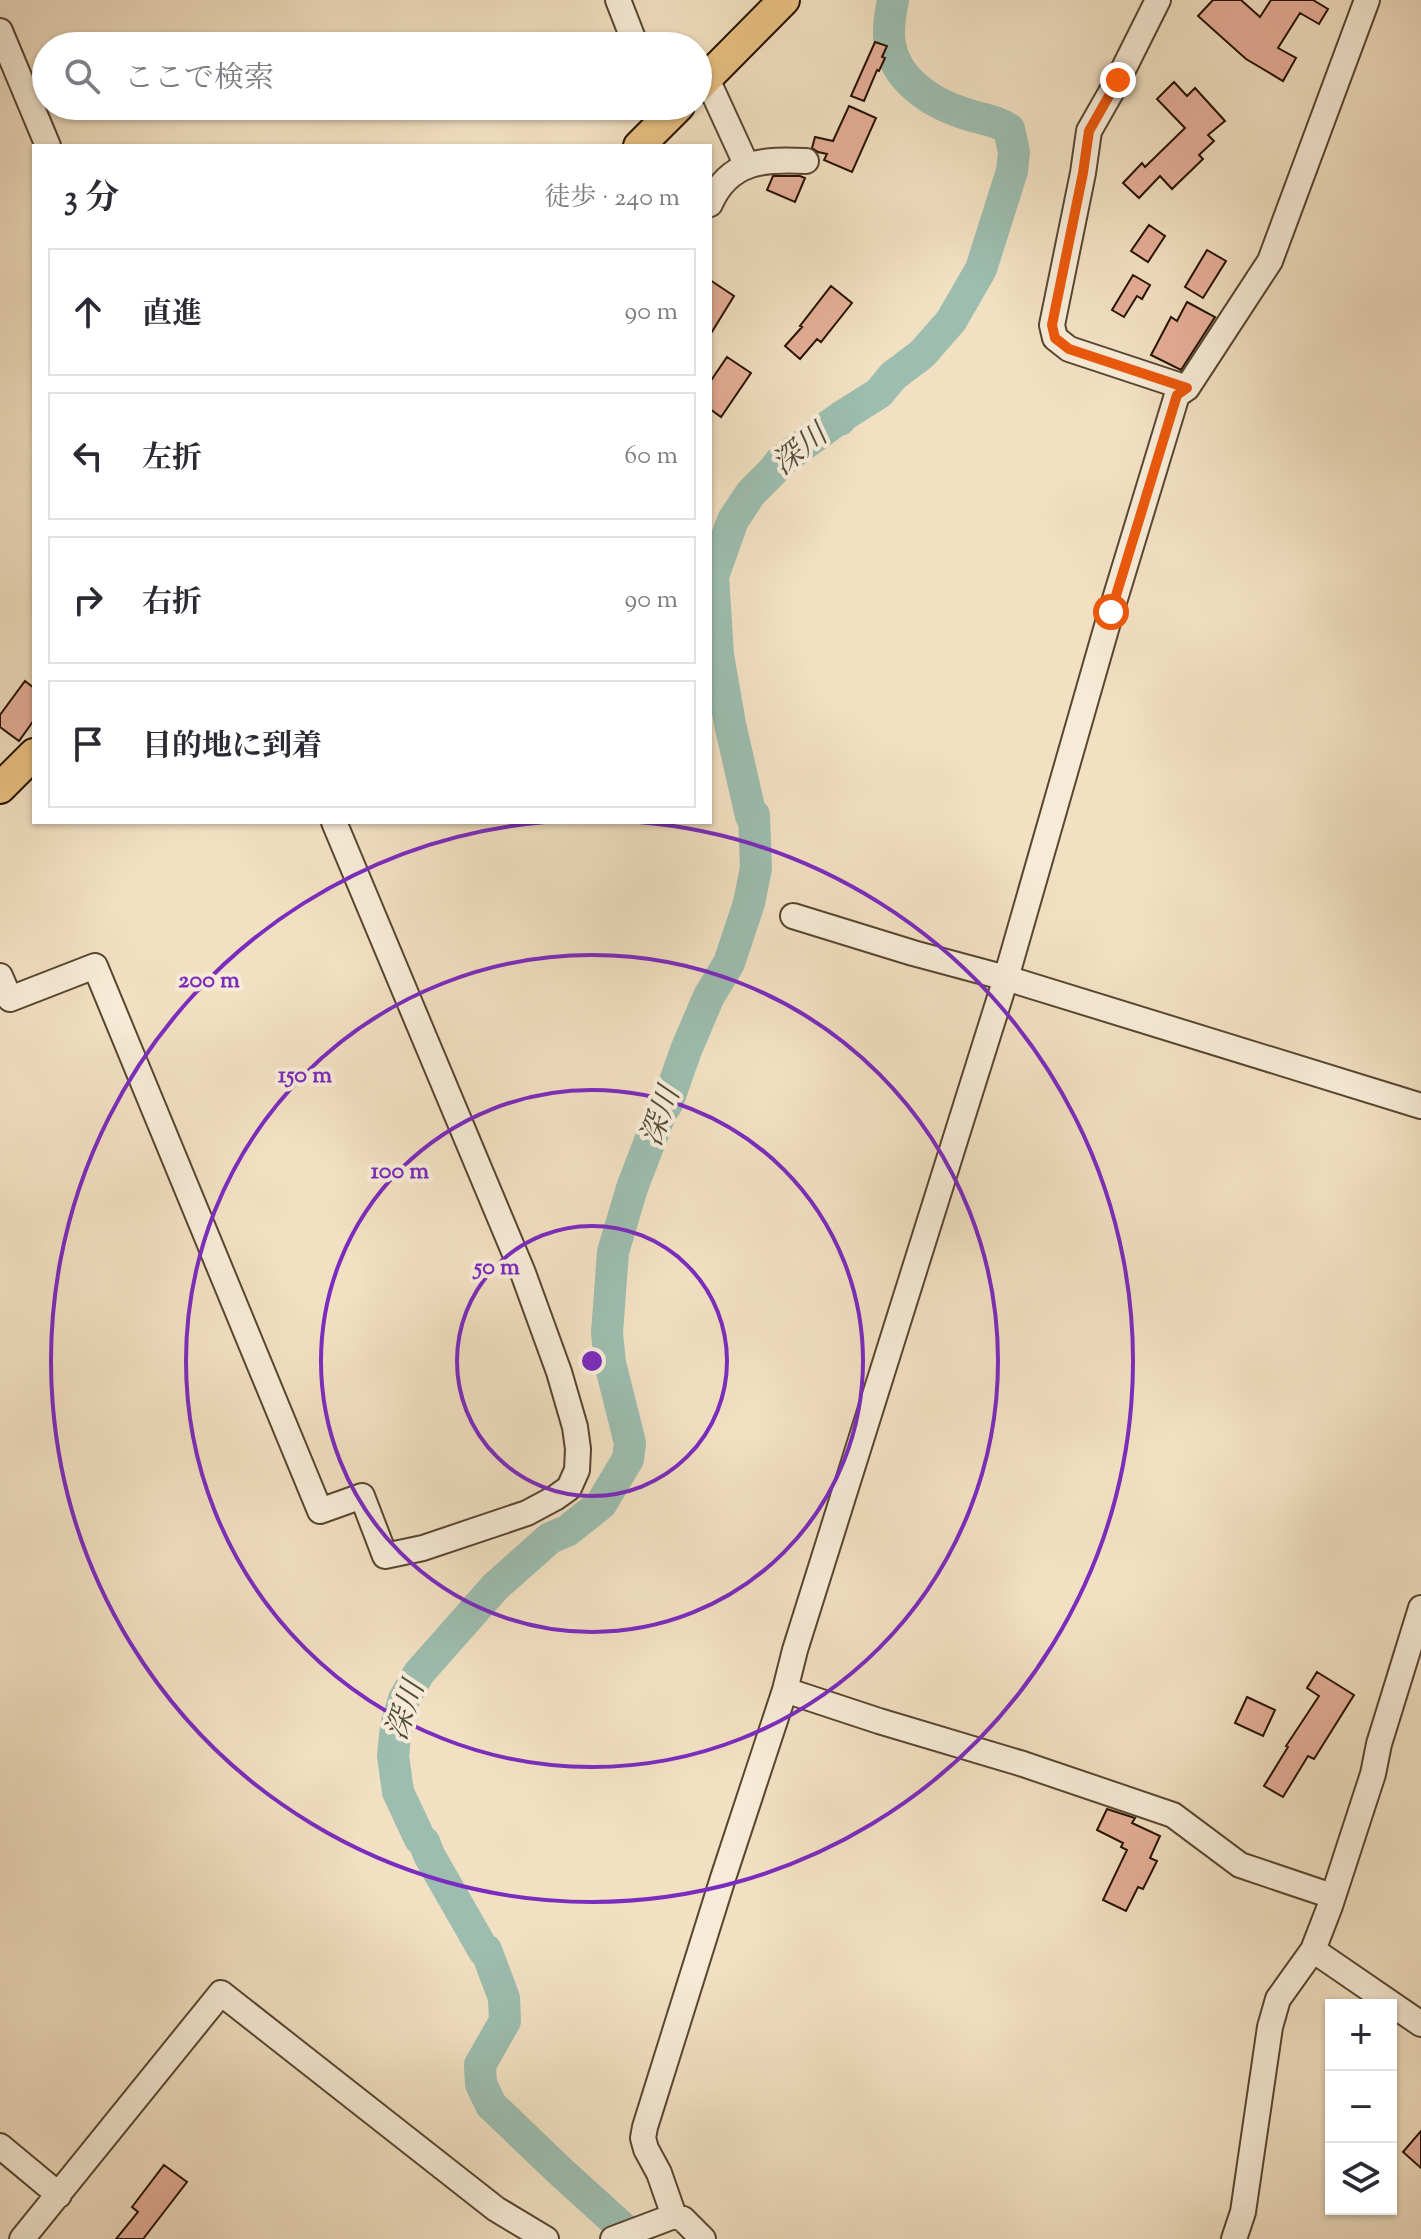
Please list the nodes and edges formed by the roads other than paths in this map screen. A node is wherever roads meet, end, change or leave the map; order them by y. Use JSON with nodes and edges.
{"nodes":[{"id":1,"x":618,"y":0,"type":"edge"},
{"id":2,"x":784,"y":0,"type":"edge"},
{"id":3,"x":1158,"y":0,"type":"edge"},
{"id":4,"x":1367,"y":0,"type":"edge"},
{"id":5,"x":0,"y":31,"type":"edge"},
{"id":6,"x":631,"y":32,"type":"edge"},
{"id":7,"x":712,"y":73,"type":"edge"},
{"id":8,"x":712,"y":101,"type":"edge"},
{"id":9,"x":32,"y":108,"type":"edge"},
{"id":10,"x":37,"y":120,"type":"edge"},
{"id":11,"x":660,"y":120,"type":"edge"},
{"id":12,"x":47,"y":144,"type":"edge"},
{"id":13,"x":641,"y":144,"type":"edge"},
{"id":14,"x":806,"y":161,"type":"dead end"},
{"id":15,"x":746,"y":164,"type":"junction"},
{"id":16,"x":712,"y":199,"type":"edge"},
{"id":17,"x":1187,"y":388,"type":"junction"},
{"id":18,"x":32,"y":756,"type":"edge"},
{"id":19,"x":0,"y":788,"type":"edge"},
{"id":20,"x":335,"y":824,"type":"edge"},
{"id":21,"x":793,"y":916,"type":"dead end"},
{"id":22,"x":0,"y":976,"type":"edge"},
{"id":23,"x":1006,"y":978,"type":"junction"},
{"id":24,"x":1421,"y":1106,"type":"edge"},
{"id":25,"x":1421,"y":1608,"type":"edge"},
{"id":26,"x":785,"y":1690,"type":"junction"},
{"id":27,"x":1332,"y":1896,"type":"junction"},
{"id":28,"x":1313,"y":1950,"type":"junction"},
{"id":29,"x":1421,"y":2024,"type":"edge"},
{"id":30,"x":0,"y":2146,"type":"edge"},
{"id":31,"x":59,"y":2195,"type":"junction"},
{"id":32,"x":674,"y":2216,"type":"junction"},
{"id":33,"x":22,"y":2239,"type":"edge"},
{"id":34,"x":546,"y":2239,"type":"edge"},
{"id":35,"x":613,"y":2239,"type":"edge"},
{"id":36,"x":703,"y":2239,"type":"edge"},
{"id":37,"x":1234,"y":2239,"type":"edge"}],
"edges":[{"from":1,"to":6,"type":"street"},
{"from":2,"to":7,"type":"main road"},
{"from":3,"to":17,"type":"street"},
{"from":4,"to":17,"type":"street"},
{"from":5,"to":9,"type":"street"},
{"from":8,"to":15,"type":"street"},
{"from":10,"to":12,"type":"street"},
{"from":11,"to":13,"type":"main road"},
{"from":14,"to":15,"type":"street"},
{"from":15,"to":16,"type":"street"},
{"from":17,"to":23,"type":"street"},
{"from":18,"to":19,"type":"main road"},
{"from":20,"to":22,"type":"street"},
{"from":21,"to":23,"type":"street"},
{"from":23,"to":24,"type":"street"},
{"from":23,"to":26,"type":"street"},
{"from":25,"to":27,"type":"street"},
{"from":26,"to":27,"type":"street"},
{"from":26,"to":32,"type":"street"},
{"from":27,"to":28,"type":"street"},
{"from":28,"to":29,"type":"street"},
{"from":28,"to":37,"type":"street"},
{"from":30,"to":31,"type":"street"},
{"from":31,"to":33,"type":"street"},
{"from":31,"to":34,"type":"street"},
{"from":32,"to":35,"type":"street"},
{"from":32,"to":36,"type":"street"}]}
